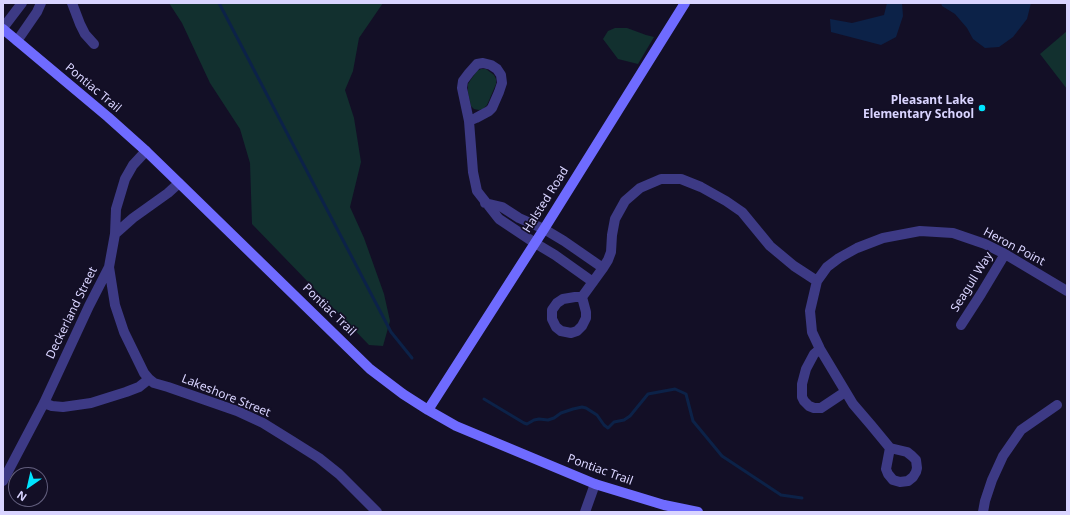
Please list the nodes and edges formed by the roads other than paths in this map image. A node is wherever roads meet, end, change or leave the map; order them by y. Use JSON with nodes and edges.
{"nodes":[{"id":1,"x":22,"y":3,"type":"edge"},
{"id":2,"x":41,"y":3,"type":"edge"},
{"id":3,"x":72,"y":3,"type":"edge"},
{"id":4,"x":685,"y":3,"type":"edge"},
{"id":5,"x":3,"y":28,"type":"edge"},
{"id":6,"x":17,"y":41,"type":"junction"},
{"id":7,"x":94,"y":44,"type":"dead end"},
{"id":8,"x":469,"y":121,"type":"junction"},
{"id":9,"x":146,"y":151,"type":"junction"},
{"id":10,"x":179,"y":183,"type":"junction"},
{"id":11,"x":485,"y":203,"type":"junction"},
{"id":12,"x":544,"y":229,"type":"junction"},
{"id":13,"x":115,"y":234,"type":"junction"},
{"id":14,"x":535,"y":243,"type":"junction"},
{"id":15,"x":1005,"y":254,"type":"junction"},
{"id":16,"x":109,"y":267,"type":"junction"},
{"id":17,"x":603,"y":268,"type":"junction"},
{"id":18,"x":816,"y":281,"type":"junction"},
{"id":19,"x":592,"y":282,"type":"junction"},
{"id":20,"x":1067,"y":291,"type":"edge"},
{"id":21,"x":582,"y":297,"type":"dead end"},
{"id":22,"x":962,"y":325,"type":"dead end"},
{"id":23,"x":820,"y":349,"type":"junction"},
{"id":24,"x":149,"y":379,"type":"junction"},
{"id":25,"x":845,"y":392,"type":"junction"},
{"id":26,"x":44,"y":403,"type":"junction"},
{"id":27,"x":1056,"y":405,"type":"dead end"},
{"id":28,"x":428,"y":410,"type":"junction"},
{"id":29,"x":890,"y":448,"type":"dead end"},
{"id":30,"x":3,"y":481,"type":"edge"},
{"id":31,"x":596,"y":484,"type":"junction"},
{"id":32,"x":377,"y":512,"type":"edge"},
{"id":33,"x":584,"y":512,"type":"edge"},
{"id":34,"x":698,"y":512,"type":"edge"},
{"id":35,"x":983,"y":512,"type":"edge"}],
"edges":[{"from":1,"to":5,"type":"street"},
{"from":2,"to":6,"type":"street"},
{"from":3,"to":7,"type":"street"},
{"from":4,"to":12,"type":"main road","name":"Halsted Road"},
{"from":5,"to":6,"type":"main road","name":"Pontiac Trail"},
{"from":6,"to":9,"type":"main road","name":"Pontiac Trail"},
{"from":8,"to":8,"type":"street"},
{"from":8,"to":11,"type":"street"},
{"from":9,"to":10,"type":"main road","name":"Pontiac Trail"},
{"from":9,"to":13,"type":"street","name":"Deckerland Street"},
{"from":10,"to":13,"type":"street"},
{"from":10,"to":28,"type":"main road","name":"Pontiac Trail"},
{"from":11,"to":12,"type":"street"},
{"from":11,"to":14,"type":"street"},
{"from":12,"to":14,"type":"main road","name":"Halsted Road"},
{"from":12,"to":17,"type":"street"},
{"from":13,"to":16,"type":"street","name":"Deckerland Street"},
{"from":14,"to":19,"type":"street"},
{"from":14,"to":28,"type":"main road","name":"Halsted Road"},
{"from":15,"to":18,"type":"street","name":"Heron Point"},
{"from":15,"to":20,"type":"street","name":"Heron Point"},
{"from":15,"to":22,"type":"street","name":"Seagull Way"},
{"from":16,"to":24,"type":"street"},
{"from":16,"to":26,"type":"street","name":"Deckerland Street"},
{"from":17,"to":18,"type":"street"},
{"from":17,"to":19,"type":"street"},
{"from":18,"to":23,"type":"street"},
{"from":19,"to":21,"type":"street"},
{"from":23,"to":25,"type":"street"},
{"from":23,"to":25,"type":"street"},
{"from":24,"to":26,"type":"street"},
{"from":24,"to":32,"type":"street","name":"Lakeshore Street"},
{"from":25,"to":29,"type":"street"},
{"from":26,"to":30,"type":"street","name":"Deckerland Street"},
{"from":27,"to":35,"type":"street"},
{"from":28,"to":31,"type":"main road","name":"Pontiac Trail"},
{"from":31,"to":33,"type":"street"},
{"from":31,"to":34,"type":"main road","name":"Pontiac Trail"}]}
